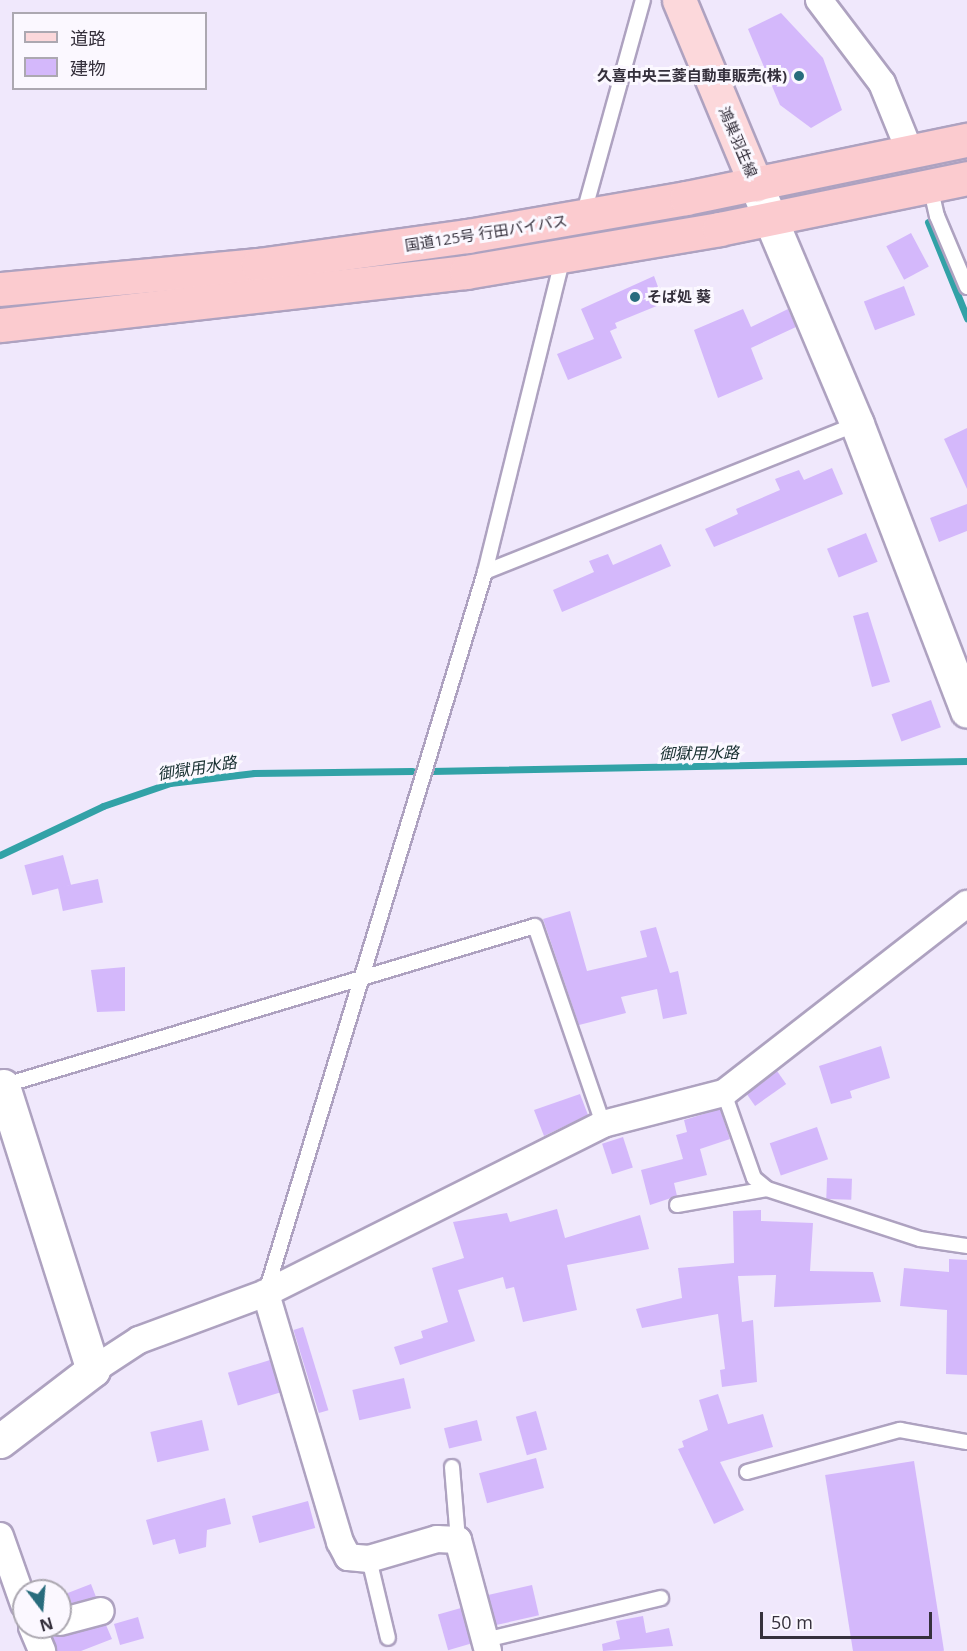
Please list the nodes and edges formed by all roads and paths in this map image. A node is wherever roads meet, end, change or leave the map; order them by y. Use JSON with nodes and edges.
{"nodes":[{"id":1,"x":643,"y":0,"type":"edge"},
{"id":2,"x":679,"y":0,"type":"edge"},
{"id":3,"x":819,"y":0,"type":"edge"},
{"id":4,"x":967,"y":140,"type":"edge"},
{"id":5,"x":910,"y":152,"type":"junction"},
{"id":6,"x":967,"y":178,"type":"edge"},
{"id":7,"x":756,"y":185,"type":"junction"},
{"id":8,"x":930,"y":186,"type":"junction"},
{"id":9,"x":582,"y":218,"type":"junction"},
{"id":10,"x":771,"y":219,"type":"junction"},
{"id":11,"x":563,"y":256,"type":"junction"},
{"id":12,"x":967,"y":287,"type":"edge"},
{"id":13,"x":0,"y":289,"type":"edge"},
{"id":14,"x":0,"y":325,"type":"edge"},
{"id":15,"x":857,"y":424,"type":"junction"},
{"id":16,"x":485,"y":572,"type":"junction"},
{"id":17,"x":967,"y":711,"type":"edge"},
{"id":18,"x":967,"y":904,"type":"edge"},
{"id":19,"x":363,"y":978,"type":"junction"},
{"id":20,"x":2,"y":1086,"type":"edge"},
{"id":21,"x":724,"y":1092,"type":"junction"},
{"id":22,"x":603,"y":1124,"type":"junction"},
{"id":23,"x":767,"y":1189,"type":"junction"},
{"id":24,"x":677,"y":1205,"type":"dead end"},
{"id":25,"x":967,"y":1246,"type":"edge"},
{"id":26,"x":266,"y":1293,"type":"junction"},
{"id":27,"x":93,"y":1370,"type":"junction"},
{"id":28,"x":0,"y":1442,"type":"edge"},
{"id":29,"x":967,"y":1442,"type":"edge"},
{"id":30,"x":452,"y":1467,"type":"dead end"},
{"id":31,"x":747,"y":1472,"type":"dead end"},
{"id":32,"x":0,"y":1536,"type":"edge"},
{"id":33,"x":458,"y":1540,"type":"junction"},
{"id":34,"x":369,"y":1559,"type":"junction"},
{"id":35,"x":15,"y":1579,"type":"edge"},
{"id":36,"x":661,"y":1598,"type":"dead end"},
{"id":37,"x":101,"y":1611,"type":"dead end"},
{"id":38,"x":72,"y":1619,"type":"edge"},
{"id":39,"x":388,"y":1638,"type":"dead end"},
{"id":40,"x":487,"y":1646,"type":"edge"}],
"edges":[{"from":1,"to":9,"type":"lane"},
{"from":2,"to":7,"type":"main road","name":"鴻巣羽生線"},
{"from":3,"to":5,"type":"street"},
{"from":4,"to":5,"type":"highway","name":"国道125号 行田バイパス"},
{"from":5,"to":7,"type":"highway","name":"国道125号 行田バイパス"},
{"from":6,"to":8,"type":"highway"},
{"from":7,"to":9,"type":"highway","name":"国道125号 行田バイパス"},
{"from":7,"to":10,"type":"street"},
{"from":8,"to":10,"type":"highway"},
{"from":8,"to":12,"type":"lane"},
{"from":9,"to":13,"type":"highway","name":"国道125号 行田バイパス"},
{"from":10,"to":11,"type":"highway"},
{"from":10,"to":15,"type":"street"},
{"from":11,"to":14,"type":"highway"},
{"from":11,"to":16,"type":"lane"},
{"from":15,"to":16,"type":"lane"},
{"from":15,"to":17,"type":"street"},
{"from":16,"to":19,"type":"lane"},
{"from":18,"to":21,"type":"street"},
{"from":19,"to":20,"type":"lane"},
{"from":19,"to":22,"type":"lane"},
{"from":19,"to":26,"type":"lane"},
{"from":20,"to":27,"type":"street"},
{"from":21,"to":22,"type":"street"},
{"from":21,"to":23,"type":"lane"},
{"from":22,"to":26,"type":"street"},
{"from":23,"to":24,"type":"lane"},
{"from":23,"to":25,"type":"lane"},
{"from":26,"to":27,"type":"street"},
{"from":26,"to":34,"type":"street"},
{"from":27,"to":28,"type":"street"},
{"from":29,"to":31,"type":"lane"},
{"from":30,"to":33,"type":"lane"},
{"from":32,"to":35,"type":"street"},
{"from":33,"to":34,"type":"street"},
{"from":33,"to":40,"type":"street"},
{"from":34,"to":39,"type":"lane"},
{"from":36,"to":40,"type":"lane"},
{"from":37,"to":38,"type":"street"}]}
